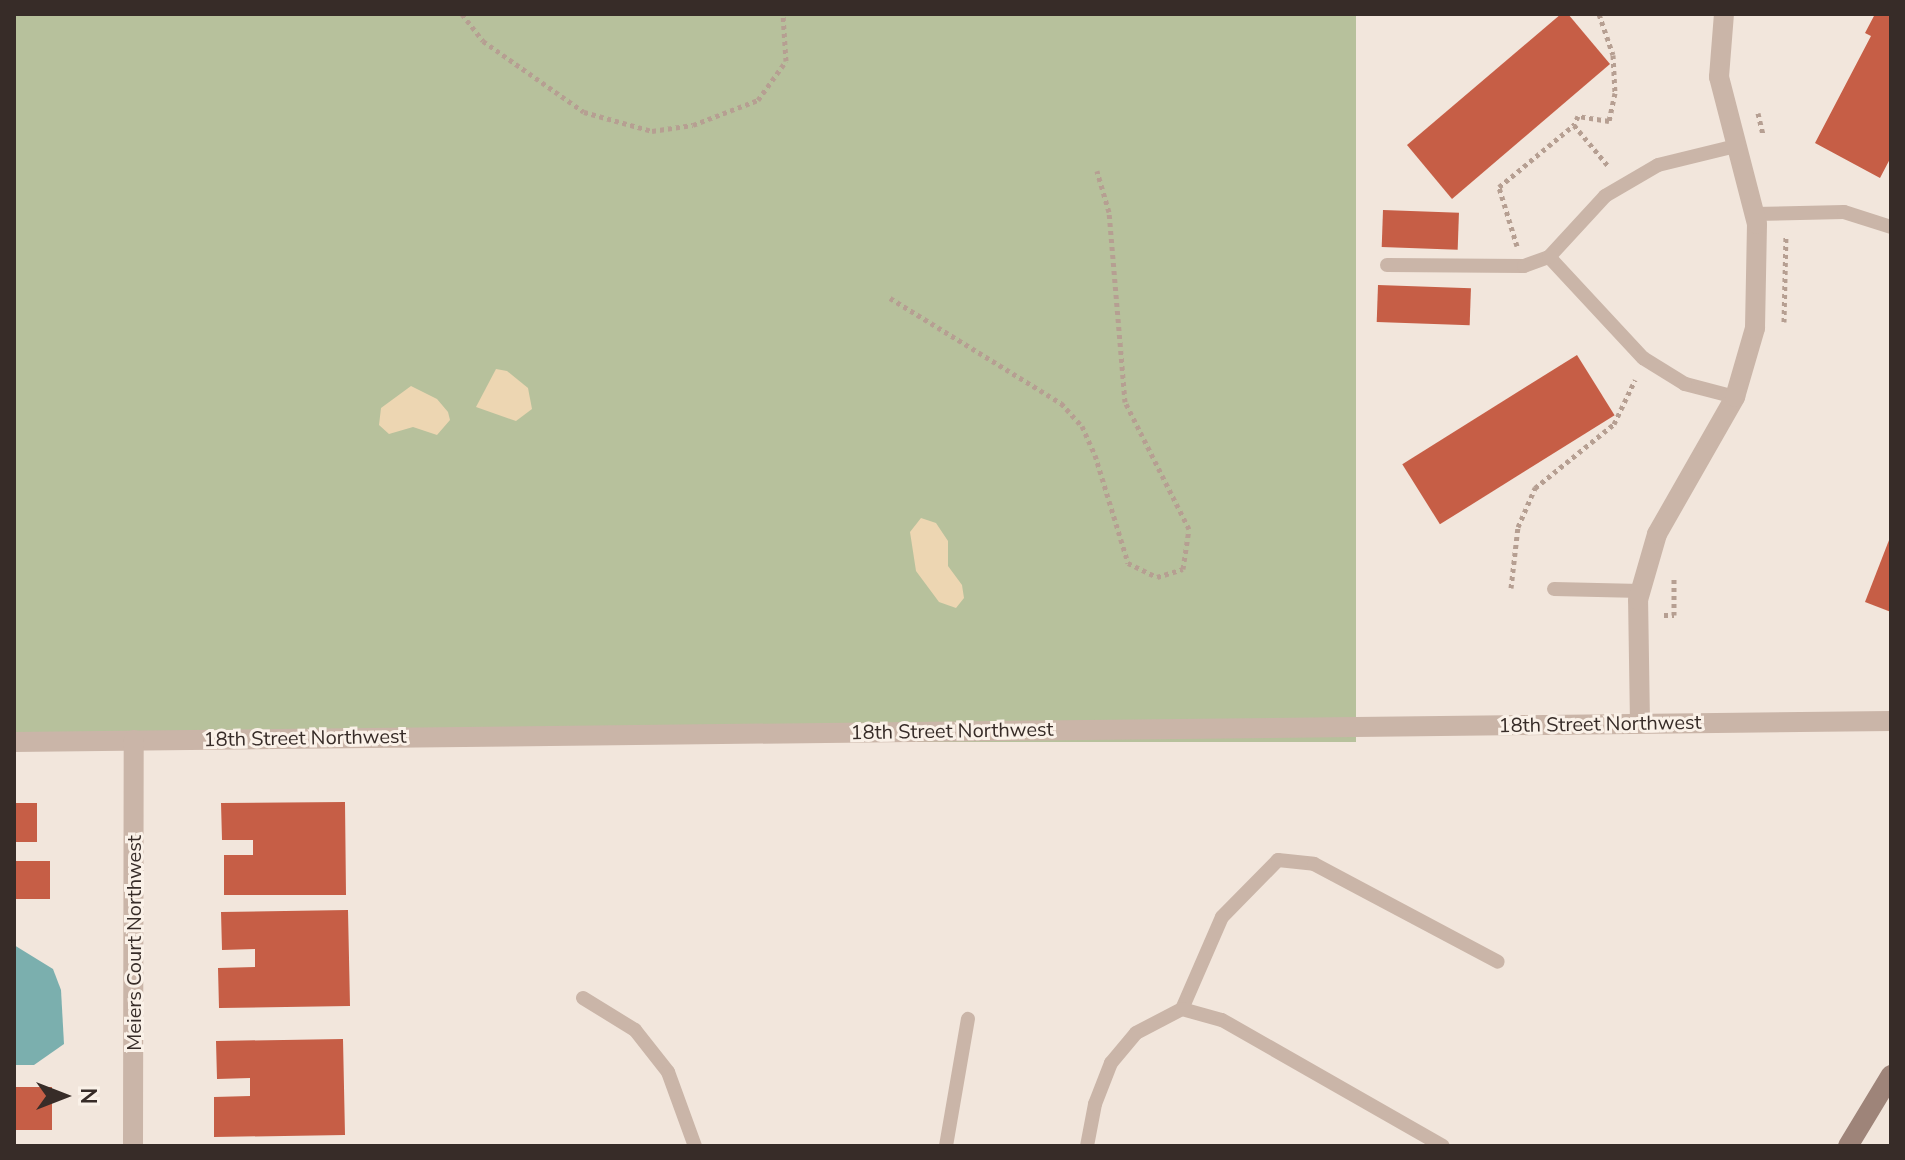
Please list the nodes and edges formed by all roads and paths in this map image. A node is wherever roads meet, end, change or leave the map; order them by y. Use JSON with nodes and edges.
{"nodes":[{"id":1,"x":462,"y":14,"type":"edge"},
{"id":2,"x":783,"y":14,"type":"edge"},
{"id":3,"x":1599,"y":14,"type":"edge"},
{"id":4,"x":1724,"y":14,"type":"edge"},
{"id":5,"x":1574,"y":125,"type":"junction"},
{"id":6,"x":1736,"y":146,"type":"junction"},
{"id":7,"x":1097,"y":171,"type":"dead end"},
{"id":8,"x":1624,"y":185,"type":"junction"},
{"id":9,"x":1754,"y":214,"type":"junction"},
{"id":10,"x":1891,"y":227,"type":"edge"},
{"id":11,"x":1549,"y":257,"type":"junction"},
{"id":12,"x":1387,"y":265,"type":"dead end"},
{"id":13,"x":1524,"y":266,"type":"junction"},
{"id":14,"x":890,"y":298,"type":"dead end"},
{"id":15,"x":1643,"y":358,"type":"junction"},
{"id":16,"x":1735,"y":397,"type":"junction"},
{"id":17,"x":1511,"y":588,"type":"dead end"},
{"id":18,"x":1554,"y":589,"type":"dead end"},
{"id":19,"x":1641,"y":591,"type":"junction"},
{"id":20,"x":1891,"y":721,"type":"edge"},
{"id":21,"x":1640,"y":723,"type":"junction"},
{"id":22,"x":134,"y":740,"type":"junction"},
{"id":23,"x":14,"y":742,"type":"edge"},
{"id":24,"x":1498,"y":962,"type":"dead end"},
{"id":25,"x":583,"y":998,"type":"dead end"},
{"id":26,"x":1182,"y":1009,"type":"junction"},
{"id":27,"x":968,"y":1019,"type":"dead end"},
{"id":28,"x":1891,"y":1075,"type":"edge"},
{"id":29,"x":133,"y":1146,"type":"edge"},
{"id":30,"x":695,"y":1146,"type":"edge"},
{"id":31,"x":946,"y":1146,"type":"edge"},
{"id":32,"x":1087,"y":1146,"type":"edge"},
{"id":33,"x":1443,"y":1146,"type":"edge"},
{"id":34,"x":1848,"y":1146,"type":"edge"}],
"edges":[{"from":1,"to":2,"type":"path"},
{"from":3,"to":5,"type":"path"},
{"from":4,"to":6,"type":"street"},
{"from":5,"to":8,"type":"path"},
{"from":5,"to":13,"type":"path"},
{"from":6,"to":8,"type":"lane"},
{"from":6,"to":9,"type":"street"},
{"from":7,"to":14,"type":"path"},
{"from":8,"to":11,"type":"lane"},
{"from":9,"to":10,"type":"lane"},
{"from":9,"to":16,"type":"street"},
{"from":11,"to":13,"type":"lane"},
{"from":11,"to":15,"type":"lane"},
{"from":12,"to":13,"type":"lane"},
{"from":15,"to":16,"type":"lane"},
{"from":15,"to":17,"type":"path"},
{"from":16,"to":19,"type":"street"},
{"from":18,"to":19,"type":"lane"},
{"from":19,"to":21,"type":"street"},
{"from":20,"to":21,"type":"street","name":"18th Street Northwest"},
{"from":21,"to":22,"type":"street","name":"18th Street Northwest"},
{"from":22,"to":23,"type":"street","name":"18th Street Northwest"},
{"from":22,"to":29,"type":"street","name":"Meiers Court Northwest"},
{"from":24,"to":26,"type":"lane"},
{"from":25,"to":30,"type":"lane"},
{"from":26,"to":32,"type":"lane"},
{"from":26,"to":33,"type":"lane"},
{"from":27,"to":31,"type":"lane"},
{"from":28,"to":34,"type":"street"}]}
